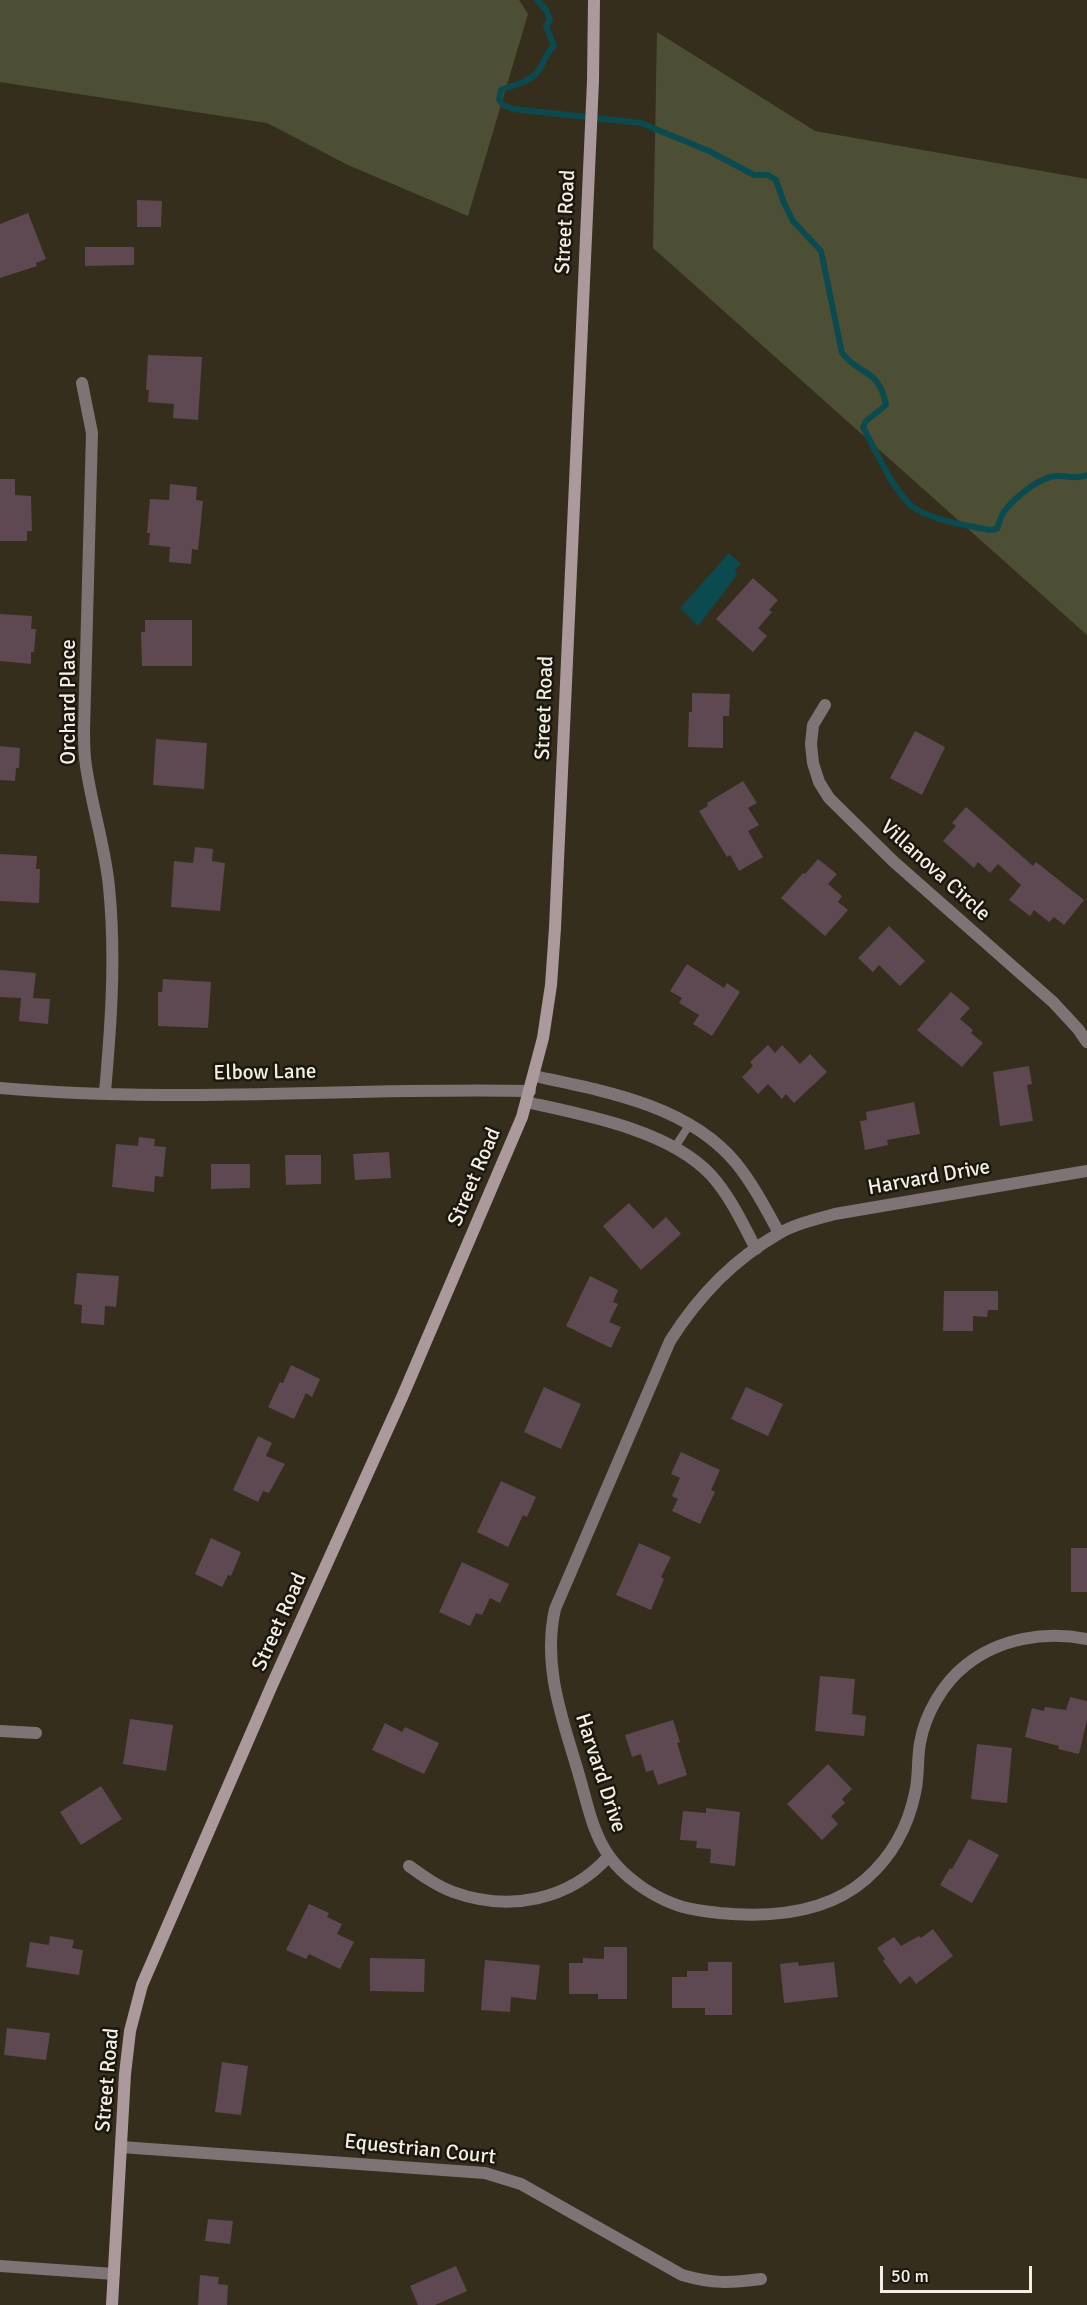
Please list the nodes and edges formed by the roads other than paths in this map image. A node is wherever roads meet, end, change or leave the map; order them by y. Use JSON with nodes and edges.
{"nodes":[{"id":1,"x":594,"y":0,"type":"edge"},
{"id":2,"x":82,"y":383,"type":"dead end"},
{"id":3,"x":825,"y":705,"type":"dead end"},
{"id":4,"x":1087,"y":1042,"type":"edge"},
{"id":5,"x":534,"y":1076,"type":"junction"},
{"id":6,"x":0,"y":1088,"type":"edge"},
{"id":7,"x":105,"y":1092,"type":"junction"},
{"id":8,"x":528,"y":1096,"type":"junction"},
{"id":9,"x":690,"y":1124,"type":"junction"},
{"id":10,"x":675,"y":1147,"type":"junction"},
{"id":11,"x":1087,"y":1172,"type":"edge"},
{"id":12,"x":779,"y":1233,"type":"junction"},
{"id":13,"x":756,"y":1249,"type":"junction"},
{"id":14,"x":1087,"y":1639,"type":"edge"},
{"id":15,"x":0,"y":1731,"type":"edge"},
{"id":16,"x":36,"y":1733,"type":"dead end"},
{"id":17,"x":609,"y":1856,"type":"junction"},
{"id":18,"x":409,"y":1866,"type":"dead end"},
{"id":19,"x":121,"y":2147,"type":"junction"},
{"id":20,"x":0,"y":2266,"type":"edge"},
{"id":21,"x":114,"y":2274,"type":"junction"},
{"id":22,"x":761,"y":2279,"type":"dead end"},
{"id":23,"x":112,"y":2305,"type":"edge"}],
"edges":[{"from":1,"to":5,"type":"main road","name":"Street Road"},
{"from":2,"to":7,"type":"street","name":"Orchard Place"},
{"from":3,"to":4,"type":"street","name":"Villanova Circle"},
{"from":5,"to":8,"type":"main road","name":"Street Road"},
{"from":5,"to":9,"type":"street"},
{"from":6,"to":7,"type":"street","name":"Elbow Lane"},
{"from":7,"to":8,"type":"street","name":"Elbow Lane"},
{"from":8,"to":10,"type":"street"},
{"from":8,"to":19,"type":"main road","name":"Street Road"},
{"from":9,"to":10,"type":"lane"},
{"from":9,"to":12,"type":"street"},
{"from":10,"to":13,"type":"street"},
{"from":11,"to":12,"type":"street","name":"Harvard Drive"},
{"from":12,"to":13,"type":"street","name":"Harvard Drive"},
{"from":13,"to":17,"type":"street","name":"Harvard Drive"},
{"from":14,"to":17,"type":"street","name":"Harvard Drive"},
{"from":15,"to":16,"type":"street"},
{"from":17,"to":18,"type":"street"},
{"from":19,"to":21,"type":"main road","name":"Street Road"},
{"from":19,"to":22,"type":"street","name":"Equestrian Court"},
{"from":20,"to":21,"type":"street"},
{"from":21,"to":23,"type":"main road","name":"Street Road"}]}
